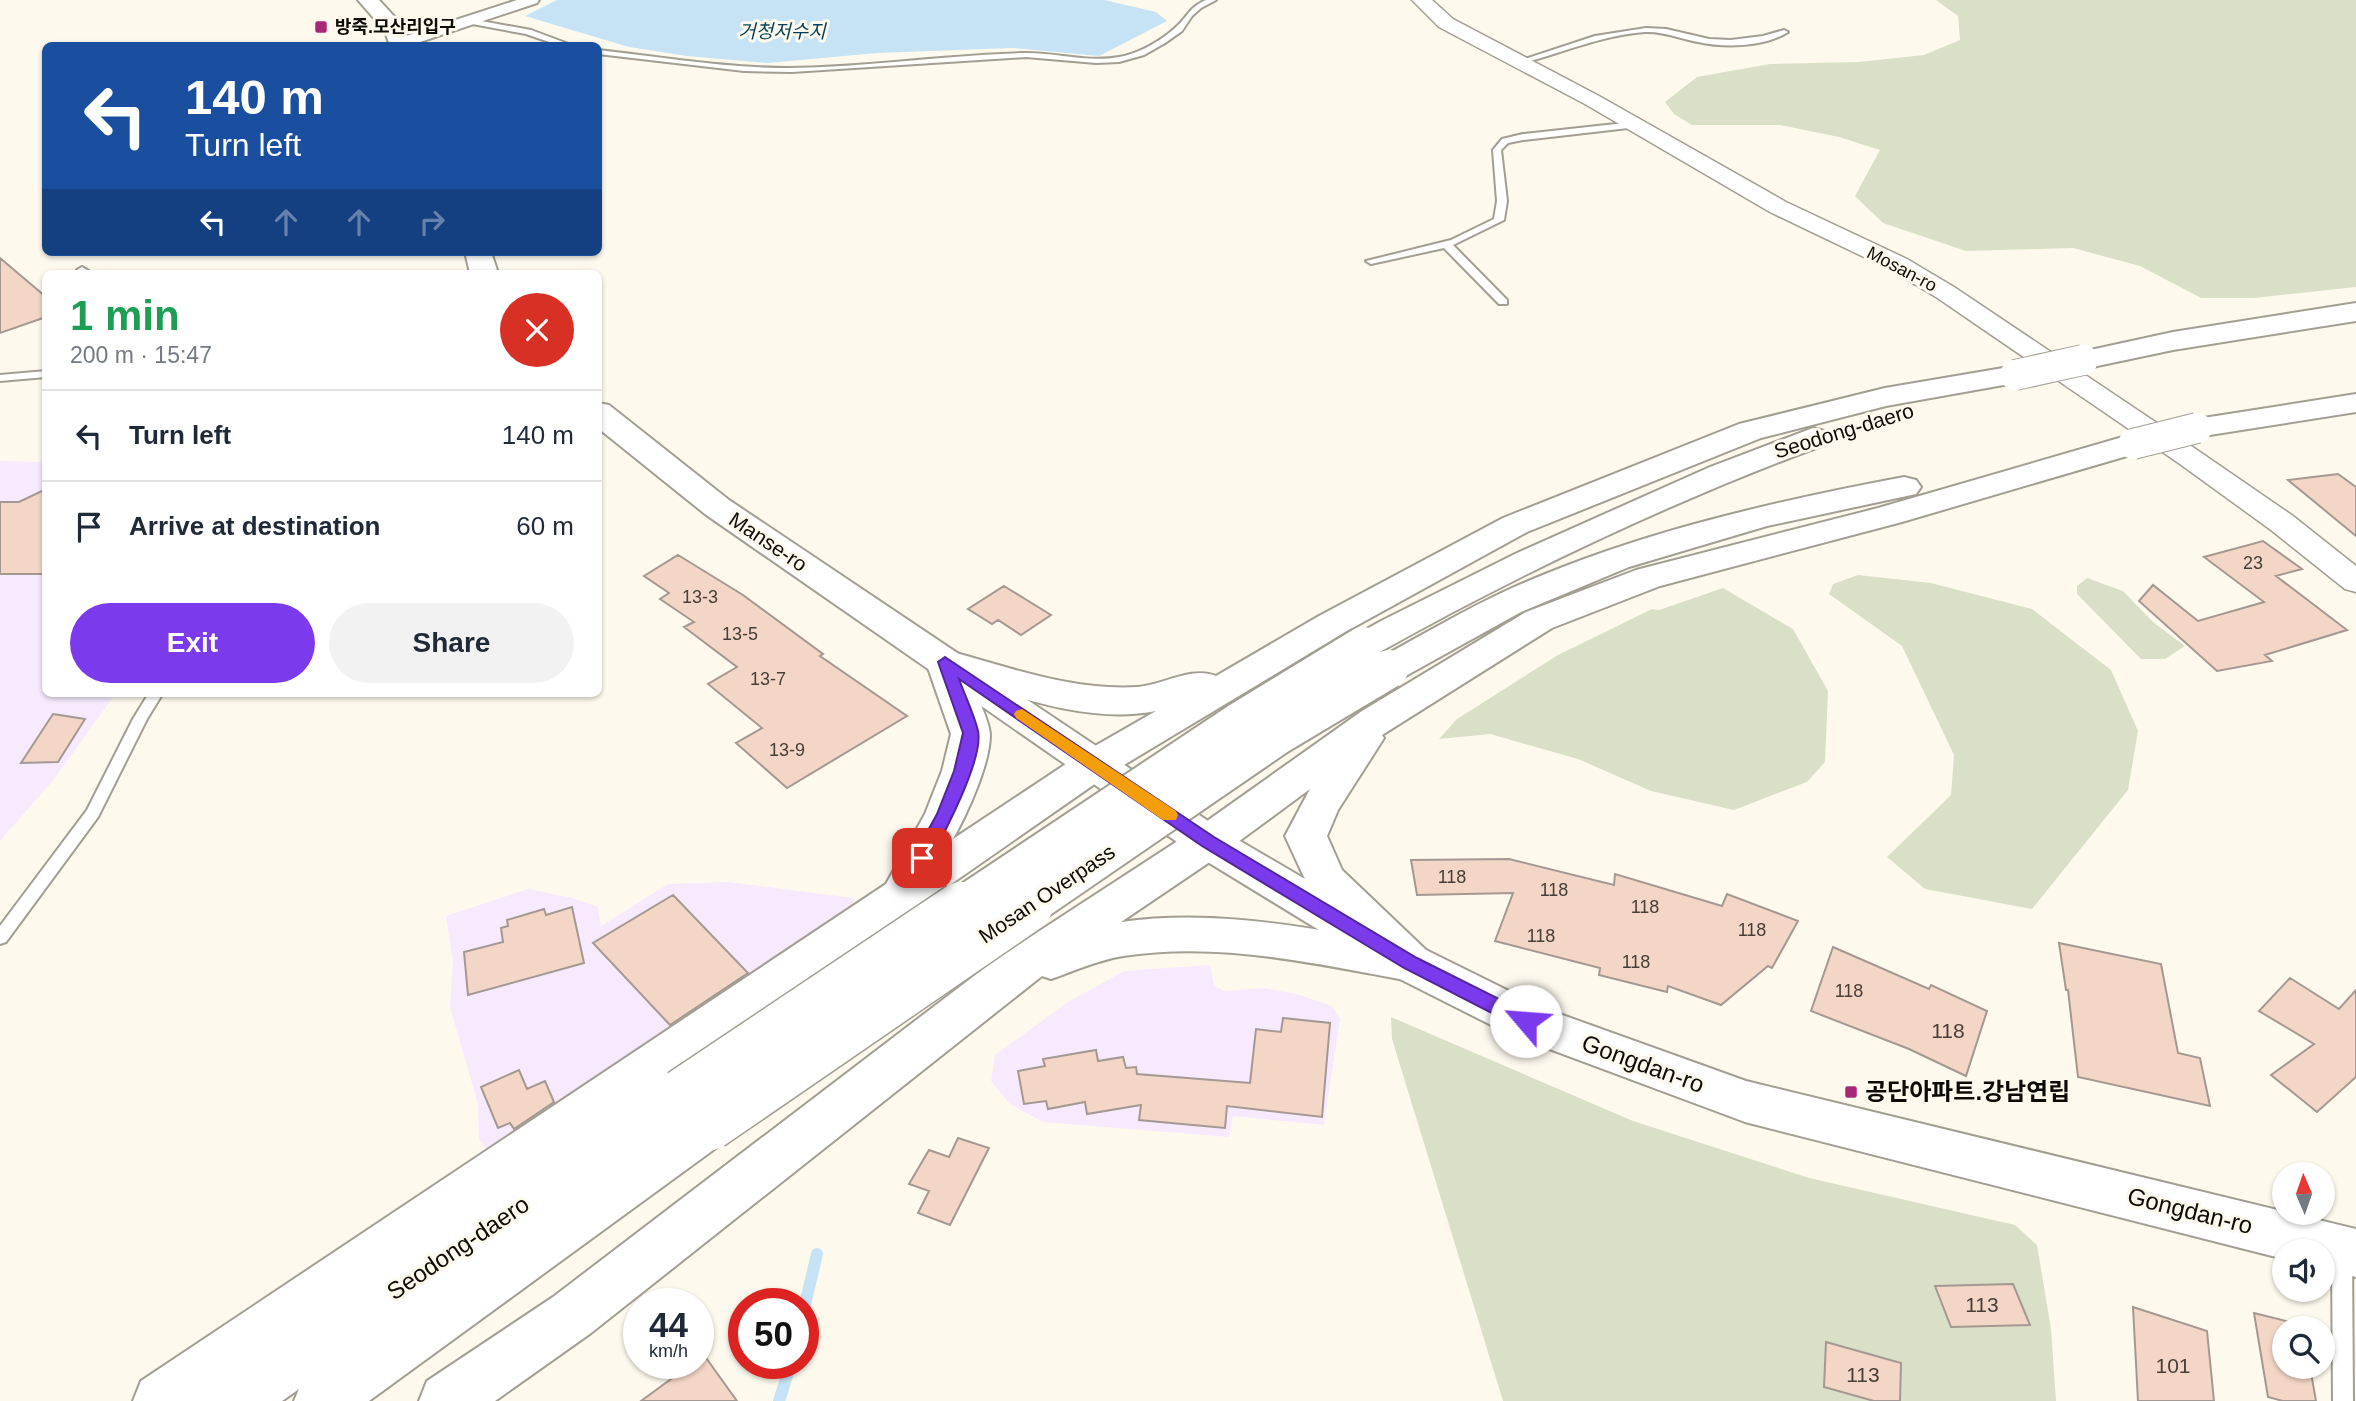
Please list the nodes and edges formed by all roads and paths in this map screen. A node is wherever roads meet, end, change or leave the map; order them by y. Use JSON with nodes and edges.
{"nodes":[{"id":1,"x":368,"y":0,"type":"edge"},
{"id":2,"x":532,"y":0,"type":"edge"},
{"id":3,"x":1212,"y":0,"type":"edge"},
{"id":4,"x":1421,"y":0,"type":"edge"},
{"id":5,"x":470,"y":21,"type":"junction"},
{"id":6,"x":1784,"y":32,"type":"dead end"},
{"id":7,"x":400,"y":42,"type":"edge"},
{"id":8,"x":407,"y":42,"type":"edge"},
{"id":9,"x":558,"y":42,"type":"edge"},
{"id":10,"x":602,"y":52,"type":"edge"},
{"id":11,"x":1520,"y":62,"type":"junction"},
{"id":12,"x":1634,"y":125,"type":"junction"},
{"id":13,"x":1446,"y":244,"type":"junction"},
{"id":14,"x":1371,"y":261,"type":"dead end"},
{"id":15,"x":1503,"y":302,"type":"dead end"},
{"id":16,"x":2356,"y":312,"type":"edge"},
{"id":17,"x":42,"y":374,"type":"edge"},
{"id":18,"x":2015,"y":375,"type":"junction"},
{"id":19,"x":0,"y":378,"type":"edge"},
{"id":20,"x":2356,"y":403,"type":"edge"},
{"id":21,"x":602,"y":415,"type":"edge"},
{"id":22,"x":2133,"y":444,"type":"junction"},
{"id":23,"x":2356,"y":582,"type":"edge"},
{"id":24,"x":1376,"y":657,"type":"junction"},
{"id":25,"x":945,"y":662,"type":"junction"},
{"id":26,"x":1246,"y":673,"type":"junction"},
{"id":27,"x":154,"y":697,"type":"edge"},
{"id":28,"x":1376,"y":720,"type":"junction"},
{"id":29,"x":1096,"y":764,"type":"junction"},
{"id":30,"x":1208,"y":842,"type":"junction"},
{"id":31,"x":898,"y":901,"type":"junction"},
{"id":32,"x":0,"y":938,"type":"edge"},
{"id":33,"x":1410,"y":963,"type":"junction"},
{"id":34,"x":1011,"y":973,"type":"junction"},
{"id":35,"x":696,"y":1110,"type":"junction"},
{"id":36,"x":2349,"y":1251,"type":"edge"},
{"id":37,"x":161,"y":1401,"type":"edge"},
{"id":38,"x":234,"y":1401,"type":"edge"},
{"id":39,"x":322,"y":1401,"type":"edge"},
{"id":40,"x":447,"y":1401,"type":"edge"},
{"id":41,"x":2343,"y":1401,"type":"edge"}],
"edges":[{"from":1,"to":7,"type":"main road"},
{"from":2,"to":5,"type":"street"},
{"from":3,"to":10,"type":"lane"},
{"from":4,"to":11,"type":"street","name":"Mosan-ro"},
{"from":5,"to":8,"type":"street"},
{"from":5,"to":9,"type":"lane"},
{"from":6,"to":11,"type":"lane"},
{"from":11,"to":12,"type":"street","name":"Mosan-ro"},
{"from":12,"to":13,"type":"lane"},
{"from":12,"to":23,"type":"street","name":"Mosan-ro"},
{"from":13,"to":14,"type":"lane"},
{"from":13,"to":15,"type":"lane"},
{"from":16,"to":18,"type":"main road","name":"Seodong-daero","bridge":true},
{"from":17,"to":19,"type":"lane"},
{"from":18,"to":24,"type":"main road","name":"Seodong-daero"},
{"from":18,"to":26,"type":"main road"},
{"from":20,"to":22,"type":"main road","bridge":true},
{"from":21,"to":25,"type":"main road","name":"Manse-ro"},
{"from":22,"to":24,"type":"main road"},
{"from":22,"to":28,"type":"main road"},
{"from":24,"to":35,"type":"main road","name":"Mosan Overpass","bridge":true},
{"from":25,"to":26,"type":"main road"},
{"from":25,"to":29,"type":"main road","name":"Gongdan-ro"},
{"from":25,"to":31,"type":"main road"},
{"from":26,"to":29,"type":"main road"},
{"from":27,"to":32,"type":"lane"},
{"from":28,"to":30,"type":"main road"},
{"from":28,"to":33,"type":"main road"},
{"from":29,"to":30,"type":"main road","name":"Gongdan-ro"},
{"from":29,"to":31,"type":"main road"},
{"from":30,"to":33,"type":"main road","name":"Gongdan-ro"},
{"from":30,"to":34,"type":"main road"},
{"from":31,"to":37,"type":"main road"},
{"from":33,"to":34,"type":"main road"},
{"from":33,"to":36,"type":"main road","name":"Gongdan-ro"},
{"from":34,"to":40,"type":"main road"},
{"from":35,"to":38,"type":"main road","name":"Seodong-daero"},
{"from":35,"to":39,"type":"main road","name":"Seodong-daero"},
{"from":36,"to":41,"type":"lane","name":"Gongdan-ro"}]}
